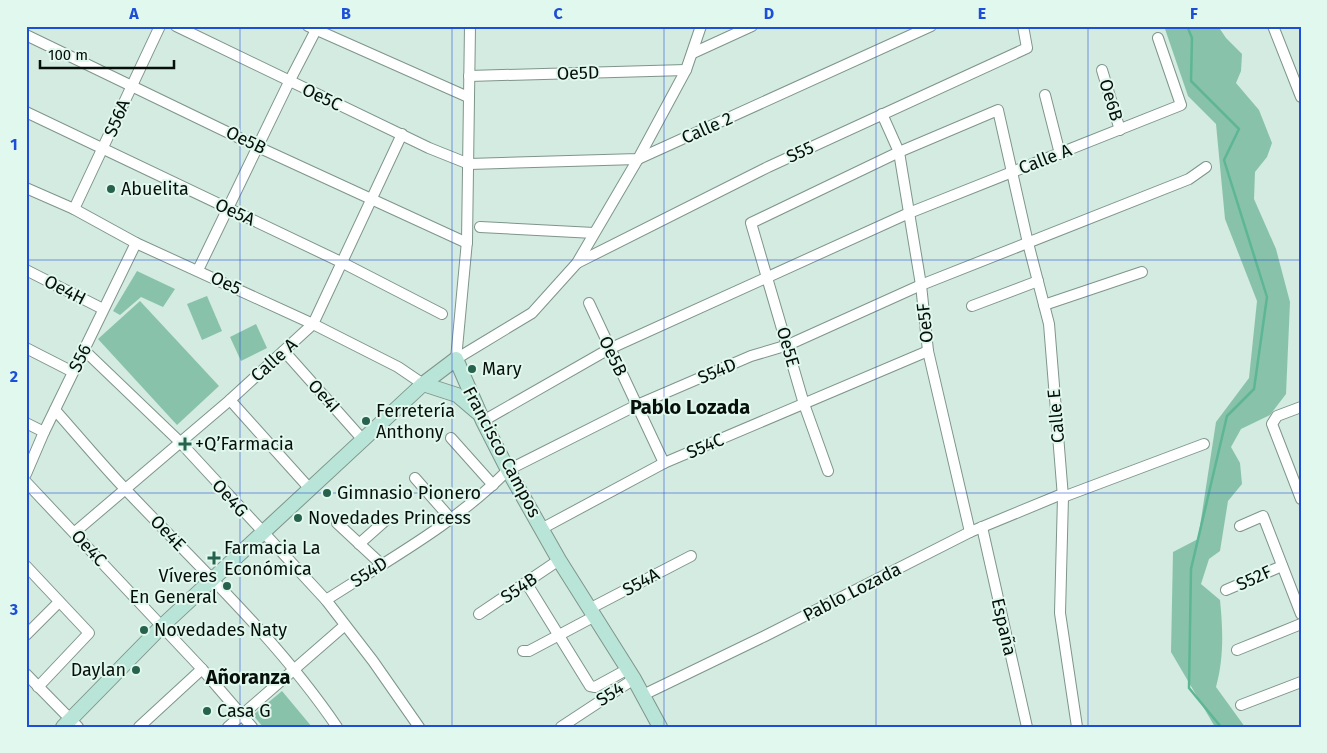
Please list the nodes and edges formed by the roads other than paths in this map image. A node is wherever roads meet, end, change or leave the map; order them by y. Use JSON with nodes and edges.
{"nodes":[{"id":1,"x":160,"y":26,"type":"edge"},
{"id":2,"x":176,"y":26,"type":"edge"},
{"id":3,"x":470,"y":26,"type":"edge"},
{"id":4,"x":701,"y":26,"type":"edge"},
{"id":5,"x":752,"y":26,"type":"edge"},
{"id":6,"x":931,"y":26,"type":"edge"},
{"id":7,"x":1023,"y":26,"type":"edge"},
{"id":8,"x":1274,"y":26,"type":"edge"},
{"id":9,"x":314,"y":28,"type":"edge"},
{"id":10,"x":26,"y":35,"type":"edge"},
{"id":11,"x":1158,"y":38,"type":"dead end"},
{"id":12,"x":693,"y":53,"type":"junction"},
{"id":13,"x":686,"y":70,"type":"junction"},
{"id":14,"x":1102,"y":70,"type":"dead end"},
{"id":15,"x":1298,"y":75,"type":"edge"},
{"id":16,"x":469,"y":76,"type":"junction"},
{"id":17,"x":288,"y":82,"type":"junction"},
{"id":18,"x":131,"y":84,"type":"junction"},
{"id":19,"x":1045,"y":95,"type":"dead end"},
{"id":20,"x":468,"y":96,"type":"junction"},
{"id":21,"x":1301,"y":97,"type":"edge"},
{"id":22,"x":26,"y":112,"type":"edge"},
{"id":23,"x":882,"y":114,"type":"junction"},
{"id":24,"x":1120,"y":130,"type":"junction"},
{"id":25,"x":402,"y":134,"type":"junction"},
{"id":26,"x":258,"y":147,"type":"junction"},
{"id":27,"x":103,"y":150,"type":"junction"},
{"id":28,"x":898,"y":152,"type":"junction"},
{"id":29,"x":1060,"y":154,"type":"junction"},
{"id":30,"x":638,"y":159,"type":"junction"},
{"id":31,"x":469,"y":164,"type":"junction"},
{"id":32,"x":1206,"y":167,"type":"dead end"},
{"id":33,"x":1012,"y":172,"type":"junction"},
{"id":34,"x":26,"y":188,"type":"edge"},
{"id":35,"x":372,"y":198,"type":"junction"},
{"id":36,"x":227,"y":208,"type":"junction"},
{"id":37,"x":74,"y":209,"type":"junction"},
{"id":38,"x":909,"y":213,"type":"junction"},
{"id":39,"x":480,"y":227,"type":"dead end"},
{"id":40,"x":594,"y":233,"type":"junction"},
{"id":41,"x":136,"y":242,"type":"junction"},
{"id":42,"x":467,"y":243,"type":"junction"},
{"id":43,"x":1028,"y":243,"type":"junction"},
{"id":44,"x":577,"y":262,"type":"junction"},
{"id":45,"x":343,"y":263,"type":"junction"},
{"id":46,"x":26,"y":270,"type":"edge"},
{"id":47,"x":198,"y":270,"type":"junction"},
{"id":48,"x":1142,"y":272,"type":"dead end"},
{"id":49,"x":767,"y":279,"type":"junction"},
{"id":50,"x":1038,"y":281,"type":"junction"},
{"id":51,"x":920,"y":285,"type":"junction"},
{"id":52,"x":589,"y":303,"type":"dead end"},
{"id":53,"x":1044,"y":305,"type":"junction"},
{"id":54,"x":972,"y":306,"type":"dead end"},
{"id":55,"x":103,"y":309,"type":"junction"},
{"id":56,"x":442,"y":314,"type":"dead end"},
{"id":57,"x":313,"y":324,"type":"junction"},
{"id":58,"x":788,"y":344,"type":"junction"},
{"id":59,"x":26,"y":348,"type":"edge"},
{"id":60,"x":609,"y":349,"type":"junction"},
{"id":61,"x":84,"y":350,"type":"junction"},
{"id":62,"x":284,"y":351,"type":"junction"},
{"id":63,"x":928,"y":351,"type":"junction"},
{"id":64,"x":456,"y":359,"type":"junction"},
{"id":65,"x":73,"y":372,"type":"junction"},
{"id":66,"x":423,"y":384,"type":"junction"},
{"id":67,"x":230,"y":400,"type":"junction"},
{"id":68,"x":804,"y":404,"type":"junction"},
{"id":69,"x":637,"y":406,"type":"junction"},
{"id":70,"x":1301,"y":407,"type":"edge"},
{"id":71,"x":55,"y":410,"type":"junction"},
{"id":72,"x":481,"y":418,"type":"junction"},
{"id":73,"x":26,"y":423,"type":"edge"},
{"id":74,"x":44,"y":432,"type":"junction"},
{"id":75,"x":451,"y":438,"type":"dead end"},
{"id":76,"x":364,"y":441,"type":"junction"},
{"id":77,"x":180,"y":442,"type":"junction"},
{"id":78,"x":1204,"y":444,"type":"dead end"},
{"id":79,"x":664,"y":463,"type":"junction"},
{"id":80,"x":508,"y":470,"type":"junction"},
{"id":81,"x":828,"y":471,"type":"dead end"},
{"id":82,"x":26,"y":474,"type":"edge"},
{"id":83,"x":415,"y":478,"type":"dead end"},
{"id":84,"x":26,"y":482,"type":"edge"},
{"id":85,"x":493,"y":485,"type":"junction"},
{"id":86,"x":310,"y":489,"type":"junction"},
{"id":87,"x":126,"y":490,"type":"junction"},
{"id":88,"x":1062,"y":495,"type":"junction"},
{"id":89,"x":1301,"y":499,"type":"edge"},
{"id":90,"x":452,"y":519,"type":"junction"},
{"id":91,"x":386,"y":520,"type":"dead end"},
{"id":92,"x":337,"y":523,"type":"dead end"},
{"id":93,"x":1240,"y":526,"type":"dead end"},
{"id":94,"x":982,"y":527,"type":"junction"},
{"id":95,"x":543,"y":528,"type":"junction"},
{"id":96,"x":74,"y":532,"type":"junction"},
{"id":97,"x":970,"y":532,"type":"junction"},
{"id":98,"x":262,"y":534,"type":"junction"},
{"id":99,"x":359,"y":544,"type":"junction"},
{"id":100,"x":691,"y":556,"type":"dead end"},
{"id":101,"x":559,"y":560,"type":"junction"},
{"id":102,"x":381,"y":564,"type":"junction"},
{"id":103,"x":26,"y":566,"type":"edge"},
{"id":104,"x":1282,"y":566,"type":"junction"},
{"id":105,"x":213,"y":580,"type":"junction"},
{"id":106,"x":527,"y":584,"type":"junction"},
{"id":107,"x":1226,"y":590,"type":"dead end"},
{"id":108,"x":326,"y":600,"type":"junction"},
{"id":109,"x":59,"y":602,"type":"junction"},
{"id":110,"x":593,"y":612,"type":"junction"},
{"id":111,"x":479,"y":614,"type":"dead end"},
{"id":112,"x":1301,"y":614,"type":"edge"},
{"id":113,"x":1301,"y":624,"type":"edge"},
{"id":114,"x":344,"y":626,"type":"junction"},
{"id":115,"x":161,"y":627,"type":"junction"},
{"id":116,"x":558,"y":634,"type":"junction"},
{"id":117,"x":26,"y":636,"type":"edge"},
{"id":118,"x":1237,"y":650,"type":"dead end"},
{"id":119,"x":523,"y":651,"type":"dead end"},
{"id":120,"x":202,"y":669,"type":"junction"},
{"id":121,"x":293,"y":669,"type":"junction"},
{"id":122,"x":26,"y":674,"type":"edge"},
{"id":123,"x":631,"y":674,"type":"junction"},
{"id":124,"x":1301,"y":682,"type":"edge"},
{"id":125,"x":38,"y":687,"type":"junction"},
{"id":126,"x":643,"y":694,"type":"junction"},
{"id":127,"x":1242,"y":705,"type":"dead end"},
{"id":128,"x":242,"y":714,"type":"junction"},
{"id":129,"x":70,"y":724,"type":"edge"},
{"id":130,"x":139,"y":727,"type":"edge"},
{"id":131,"x":228,"y":727,"type":"edge"},
{"id":132,"x":252,"y":727,"type":"edge"},
{"id":133,"x":337,"y":727,"type":"edge"},
{"id":134,"x":419,"y":727,"type":"edge"},
{"id":135,"x":561,"y":727,"type":"edge"},
{"id":136,"x":660,"y":727,"type":"edge"},
{"id":137,"x":1027,"y":727,"type":"edge"},
{"id":138,"x":1077,"y":727,"type":"edge"}],
"edges":[{"from":1,"to":18,"type":"street","name":"S56A"},
{"from":2,"to":17,"type":"street","name":"Oe5C"},
{"from":3,"to":16,"type":"street","name":"Francisco Campos"},
{"from":4,"to":12,"type":"street"},
{"from":5,"to":12,"type":"street"},
{"from":6,"to":30,"type":"street","name":"Calle 2"},
{"from":7,"to":23,"type":"street","name":"S55"},
{"from":8,"to":15,"type":"street"},
{"from":9,"to":17,"type":"street"},
{"from":9,"to":20,"type":"street"},
{"from":10,"to":18,"type":"street","name":"Oe5B"},
{"from":11,"to":24,"type":"street","name":"Calle A"},
{"from":12,"to":13,"type":"street"},
{"from":13,"to":16,"type":"street","name":"Oe5D"},
{"from":13,"to":30,"type":"street"},
{"from":14,"to":24,"type":"street","name":"Oe6B"},
{"from":15,"to":21,"type":"street"},
{"from":16,"to":20,"type":"street","name":"Francisco Campos"},
{"from":17,"to":25,"type":"street","name":"Oe5C"},
{"from":17,"to":26,"type":"street"},
{"from":18,"to":26,"type":"street","name":"Oe5B"},
{"from":18,"to":27,"type":"street","name":"S56A"},
{"from":19,"to":29,"type":"street"},
{"from":20,"to":31,"type":"street","name":"Francisco Campos"},
{"from":22,"to":27,"type":"street","name":"Oe5A"},
{"from":23,"to":28,"type":"street","name":"Oe5F"},
{"from":23,"to":44,"type":"street","name":"S55"},
{"from":24,"to":29,"type":"street","name":"Calle A"},
{"from":25,"to":31,"type":"street","name":"Oe5C"},
{"from":25,"to":35,"type":"street","name":"Calle A"},
{"from":26,"to":35,"type":"street","name":"Oe5B"},
{"from":26,"to":36,"type":"street"},
{"from":27,"to":36,"type":"street","name":"Oe5A"},
{"from":27,"to":37,"type":"street","name":"S56A"},
{"from":28,"to":33,"type":"street","name":"Calle E"},
{"from":28,"to":38,"type":"street","name":"Oe5F"},
{"from":28,"to":49,"type":"street","name":"Oe5E"},
{"from":29,"to":33,"type":"street","name":"Calle A"},
{"from":30,"to":31,"type":"street","name":"Calle 2"},
{"from":30,"to":40,"type":"street"},
{"from":31,"to":42,"type":"street","name":"Francisco Campos"},
{"from":32,"to":43,"type":"street","name":"S54D"},
{"from":33,"to":38,"type":"street","name":"Calle A"},
{"from":33,"to":43,"type":"street","name":"Calle E"},
{"from":34,"to":37,"type":"street","name":"Oe5"},
{"from":35,"to":42,"type":"street","name":"Oe5B"},
{"from":35,"to":45,"type":"street","name":"Calle A"},
{"from":36,"to":45,"type":"street","name":"Oe5A"},
{"from":36,"to":47,"type":"street"},
{"from":37,"to":41,"type":"street","name":"Oe5"},
{"from":38,"to":49,"type":"street"},
{"from":38,"to":51,"type":"street","name":"Oe5F"},
{"from":39,"to":40,"type":"street"},
{"from":40,"to":44,"type":"street"},
{"from":41,"to":47,"type":"street","name":"Oe5"},
{"from":41,"to":55,"type":"street","name":"S56"},
{"from":42,"to":64,"type":"street","name":"Francisco Campos"},
{"from":43,"to":50,"type":"street","name":"Calle E"},
{"from":43,"to":51,"type":"street","name":"S54D"},
{"from":44,"to":64,"type":"street"},
{"from":45,"to":56,"type":"street","name":"Oe5A"},
{"from":45,"to":57,"type":"street","name":"Calle A"},
{"from":46,"to":55,"type":"street","name":"Oe4H"},
{"from":47,"to":57,"type":"street","name":"Oe5"},
{"from":48,"to":53,"type":"street"},
{"from":49,"to":58,"type":"street","name":"Oe5E"},
{"from":49,"to":60,"type":"street"},
{"from":50,"to":53,"type":"street","name":"Calle E"},
{"from":50,"to":54,"type":"street"},
{"from":51,"to":58,"type":"street","name":"S54D"},
{"from":51,"to":63,"type":"street","name":"Oe5F"},
{"from":52,"to":60,"type":"street","name":"Oe5B"},
{"from":53,"to":88,"type":"street","name":"Calle E"},
{"from":55,"to":61,"type":"street","name":"S56"},
{"from":57,"to":62,"type":"street","name":"Calle A"},
{"from":57,"to":66,"type":"street","name":"Oe5"},
{"from":58,"to":68,"type":"street","name":"Oe5E"},
{"from":58,"to":69,"type":"street","name":"S54D"},
{"from":59,"to":65,"type":"street"},
{"from":60,"to":69,"type":"street","name":"Oe5B"},
{"from":60,"to":72,"type":"street"},
{"from":61,"to":65,"type":"street","name":"S56"},
{"from":61,"to":77,"type":"street","name":"Oe4G"},
{"from":62,"to":67,"type":"street","name":"Calle A"},
{"from":62,"to":76,"type":"street","name":"Oe4I"},
{"from":63,"to":68,"type":"street","name":"S54C"},
{"from":63,"to":97,"type":"street","name":"Oe5F"},
{"from":64,"to":66,"type":"street"},
{"from":64,"to":72,"type":"street","name":"Francisco Campos"},
{"from":65,"to":71,"type":"street","name":"S56"},
{"from":66,"to":72,"type":"street"},
{"from":66,"to":76,"type":"street"},
{"from":67,"to":77,"type":"street","name":"Calle A"},
{"from":67,"to":86,"type":"street"},
{"from":68,"to":79,"type":"street","name":"S54C"},
{"from":68,"to":81,"type":"street","name":"Oe5E"},
{"from":69,"to":79,"type":"street","name":"Oe5B"},
{"from":69,"to":80,"type":"street","name":"S54D"},
{"from":70,"to":89,"type":"street"},
{"from":71,"to":74,"type":"street","name":"S56"},
{"from":71,"to":87,"type":"street","name":"Oe4E"},
{"from":72,"to":80,"type":"street","name":"Francisco Campos"},
{"from":73,"to":74,"type":"street"},
{"from":74,"to":82,"type":"street","name":"S56"},
{"from":75,"to":85,"type":"street"},
{"from":76,"to":86,"type":"street"},
{"from":77,"to":87,"type":"street","name":"Calle A"},
{"from":77,"to":98,"type":"street","name":"Oe4G"},
{"from":78,"to":88,"type":"street","name":"Pablo Lozada"},
{"from":79,"to":95,"type":"street","name":"S54C"},
{"from":80,"to":85,"type":"street","name":"S54D"},
{"from":80,"to":95,"type":"street","name":"Francisco Campos"},
{"from":83,"to":90,"type":"street"},
{"from":84,"to":96,"type":"street","name":"Oe4C"},
{"from":85,"to":90,"type":"street","name":"S54D"},
{"from":86,"to":98,"type":"street"},
{"from":87,"to":96,"type":"street","name":"Calle A"},
{"from":87,"to":105,"type":"street","name":"Oe4E"},
{"from":88,"to":94,"type":"street","name":"Pablo Lozada"},
{"from":88,"to":138,"type":"street","name":"Calle E"},
{"from":90,"to":102,"type":"street","name":"S54D"},
{"from":91,"to":99,"type":"street"},
{"from":92,"to":99,"type":"street"},
{"from":93,"to":104,"type":"street"},
{"from":94,"to":97,"type":"street","name":"Pablo Lozada"},
{"from":94,"to":137,"type":"street","name":"España"},
{"from":95,"to":101,"type":"street","name":"Francisco Campos"},
{"from":96,"to":115,"type":"street","name":"Oe4C"},
{"from":97,"to":126,"type":"street","name":"Pablo Lozada"},
{"from":98,"to":105,"type":"street"},
{"from":98,"to":108,"type":"street","name":"Oe4G"},
{"from":99,"to":102,"type":"street"},
{"from":100,"to":110,"type":"street","name":"S54A"},
{"from":101,"to":106,"type":"street","name":"S54B"},
{"from":101,"to":110,"type":"street","name":"Francisco Campos"},
{"from":102,"to":108,"type":"street","name":"S54D"},
{"from":103,"to":109,"type":"street"},
{"from":104,"to":107,"type":"street","name":"S52F"},
{"from":104,"to":112,"type":"street"},
{"from":105,"to":115,"type":"street"},
{"from":105,"to":121,"type":"street","name":"Oe4E"},
{"from":106,"to":111,"type":"street","name":"S54B"},
{"from":106,"to":116,"type":"street"},
{"from":108,"to":114,"type":"street","name":"Oe4G"},
{"from":109,"to":117,"type":"street"},
{"from":109,"to":125,"type":"street"},
{"from":110,"to":116,"type":"street","name":"S54A"},
{"from":110,"to":123,"type":"street","name":"Francisco Campos"},
{"from":113,"to":118,"type":"street"},
{"from":114,"to":121,"type":"street"},
{"from":114,"to":134,"type":"street","name":"Oe4G"},
{"from":115,"to":120,"type":"street","name":"Oe4C"},
{"from":115,"to":129,"type":"street"},
{"from":116,"to":119,"type":"street","name":"S54A"},
{"from":116,"to":123,"type":"street"},
{"from":120,"to":128,"type":"street","name":"Oe4C"},
{"from":120,"to":130,"type":"street"},
{"from":121,"to":128,"type":"street"},
{"from":121,"to":133,"type":"street","name":"Oe4E"},
{"from":122,"to":125,"type":"street"},
{"from":123,"to":126,"type":"street","name":"Francisco Campos"},
{"from":123,"to":135,"type":"street","name":"S54"},
{"from":124,"to":127,"type":"street"},
{"from":125,"to":129,"type":"street"},
{"from":126,"to":136,"type":"street","name":"Francisco Campos"},
{"from":128,"to":131,"type":"street"},
{"from":128,"to":132,"type":"street","name":"Oe4C"}]}
